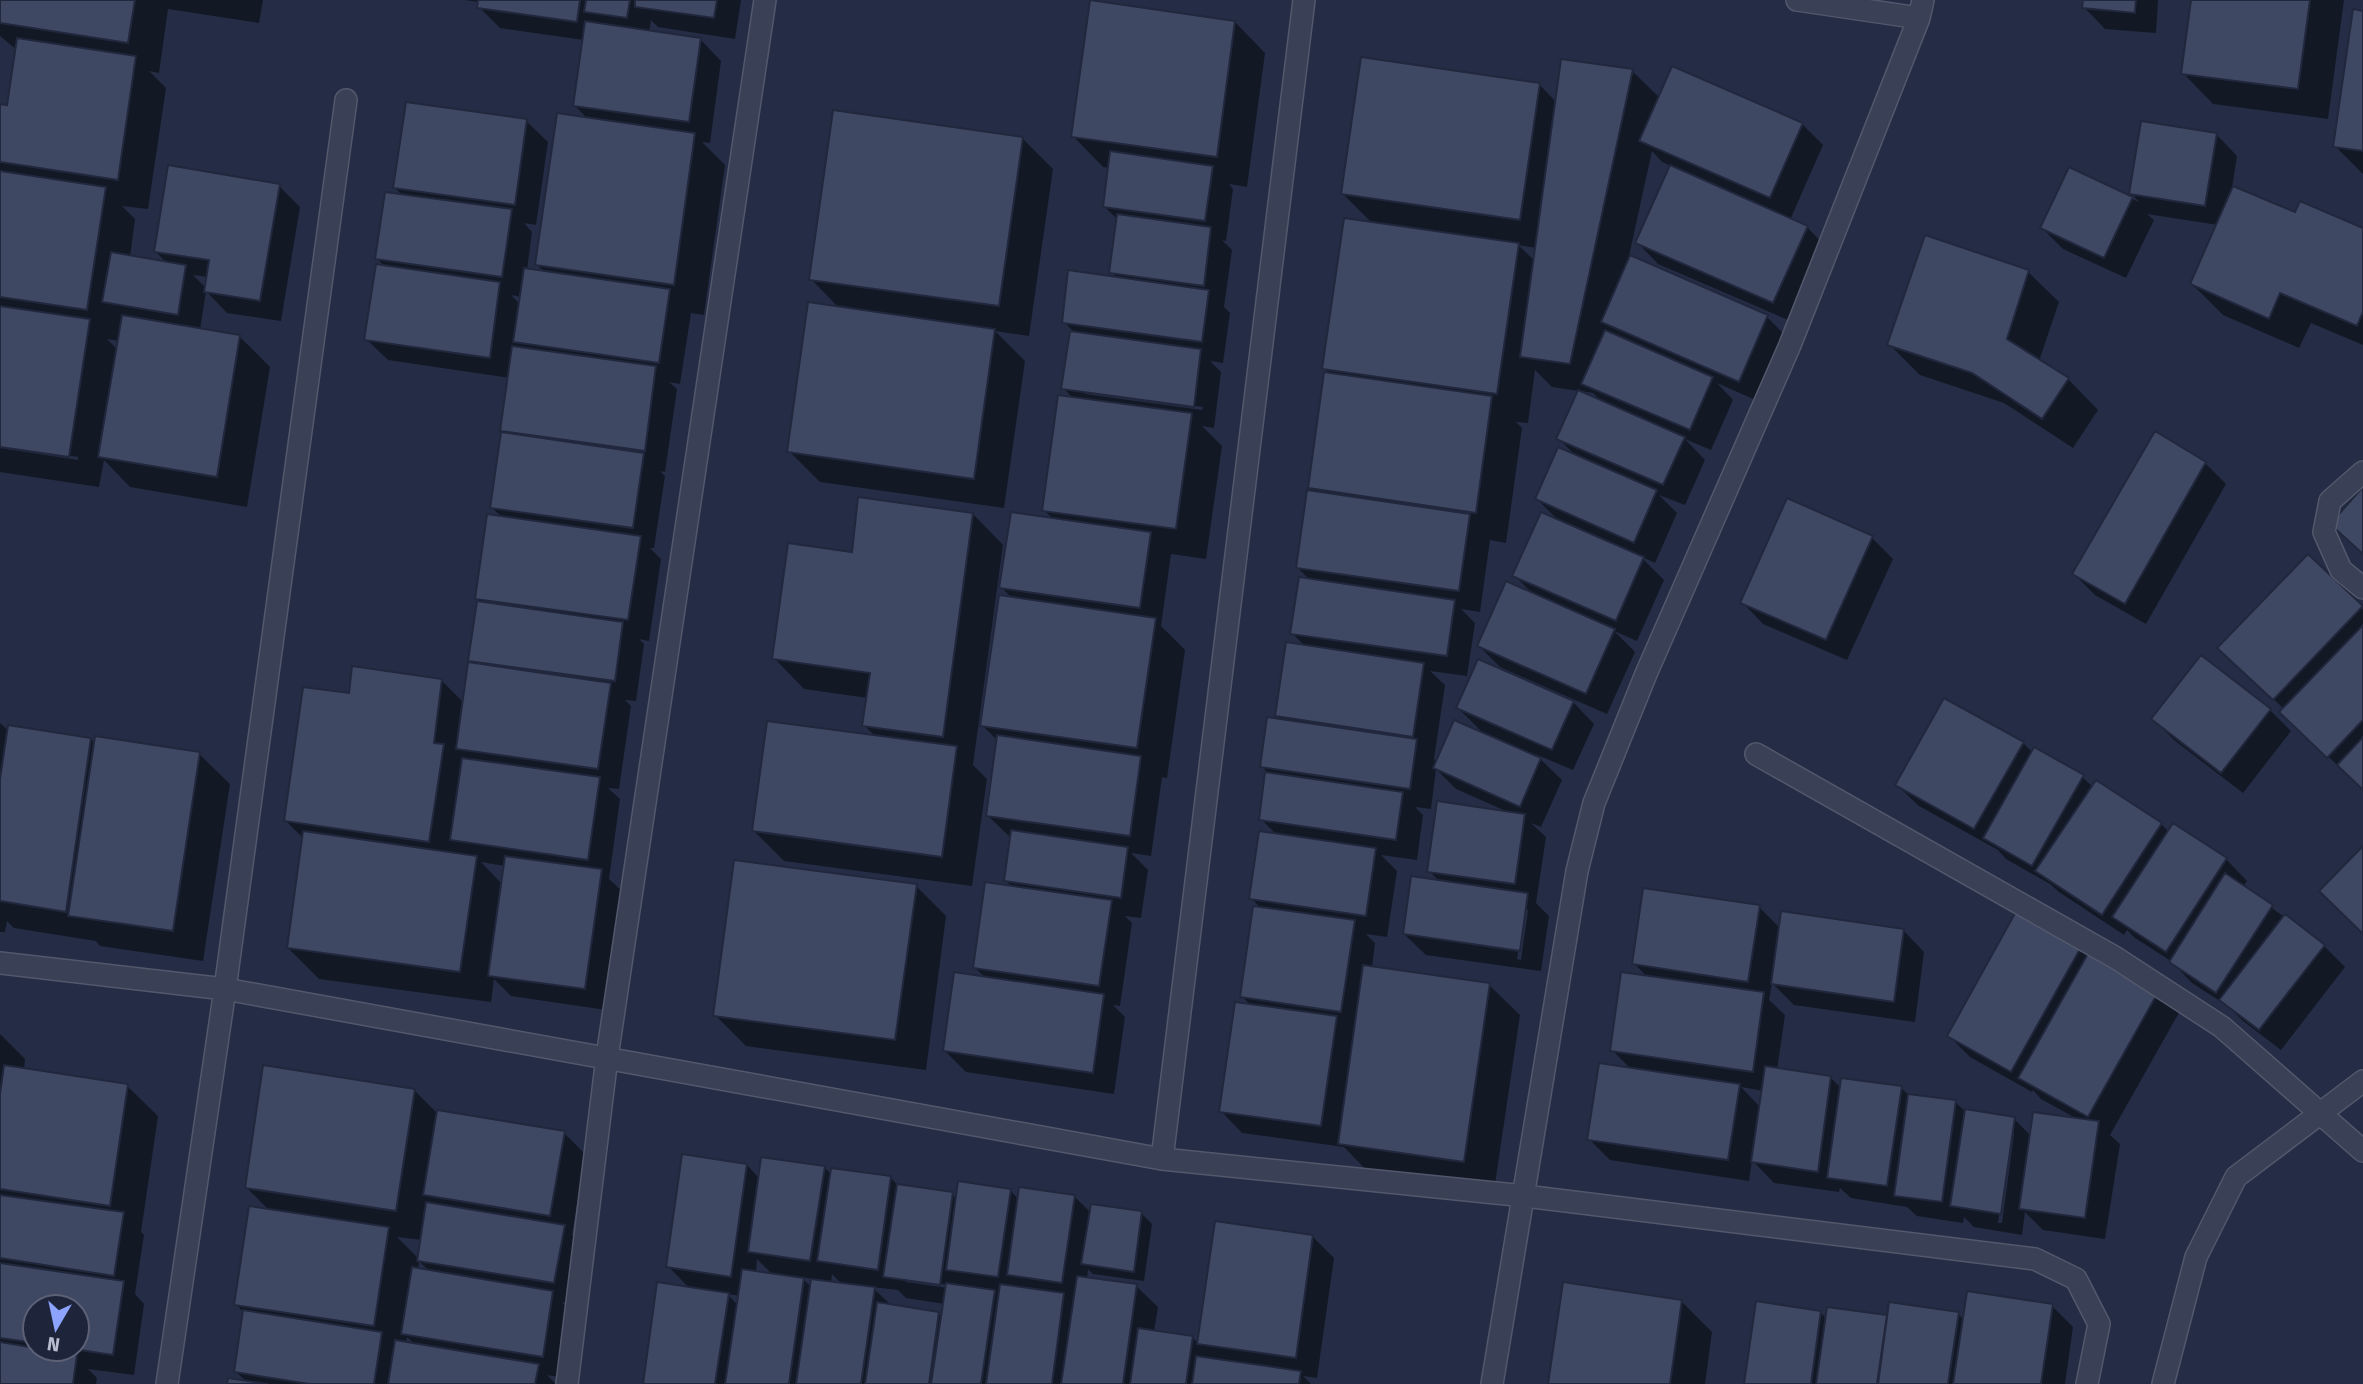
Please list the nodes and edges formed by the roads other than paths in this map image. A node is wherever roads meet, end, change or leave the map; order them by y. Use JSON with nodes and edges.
{"nodes":[{"id":1,"x":765,"y":0,"type":"edge"},
{"id":2,"x":1304,"y":0,"type":"edge"},
{"id":3,"x":1797,"y":0,"type":"edge"},
{"id":4,"x":1921,"y":9,"type":"edge"},
{"id":5,"x":346,"y":100,"type":"dead end"},
{"id":6,"x":2363,"y":472,"type":"edge"},
{"id":7,"x":2363,"y":587,"type":"edge"},
{"id":8,"x":1756,"y":754,"type":"dead end"},
{"id":9,"x":0,"y":963,"type":"edge"},
{"id":10,"x":225,"y":989,"type":"junction"},
{"id":11,"x":607,"y":1057,"type":"junction"},
{"id":12,"x":2363,"y":1081,"type":"edge"},
{"id":13,"x":2320,"y":1113,"type":"junction"},
{"id":14,"x":2363,"y":1151,"type":"edge"},
{"id":15,"x":1161,"y":1159,"type":"junction"},
{"id":16,"x":1525,"y":1196,"type":"junction"},
{"id":17,"x":167,"y":1384,"type":"edge"},
{"id":18,"x":567,"y":1384,"type":"edge"},
{"id":19,"x":1492,"y":1384,"type":"edge"},
{"id":20,"x":2087,"y":1384,"type":"edge"},
{"id":21,"x":2163,"y":1384,"type":"edge"}],
"edges":[{"from":1,"to":11,"type":"street"},
{"from":2,"to":15,"type":"street"},
{"from":3,"to":4,"type":"street"},
{"from":4,"to":16,"type":"street"},
{"from":5,"to":10,"type":"street"},
{"from":6,"to":7,"type":"street"},
{"from":8,"to":13,"type":"street"},
{"from":9,"to":10,"type":"street"},
{"from":10,"to":11,"type":"street"},
{"from":10,"to":17,"type":"street"},
{"from":11,"to":15,"type":"street"},
{"from":11,"to":18,"type":"street"},
{"from":12,"to":13,"type":"street"},
{"from":13,"to":14,"type":"street"},
{"from":13,"to":21,"type":"street"},
{"from":15,"to":16,"type":"street"},
{"from":16,"to":19,"type":"street"},
{"from":16,"to":20,"type":"street"}]}
